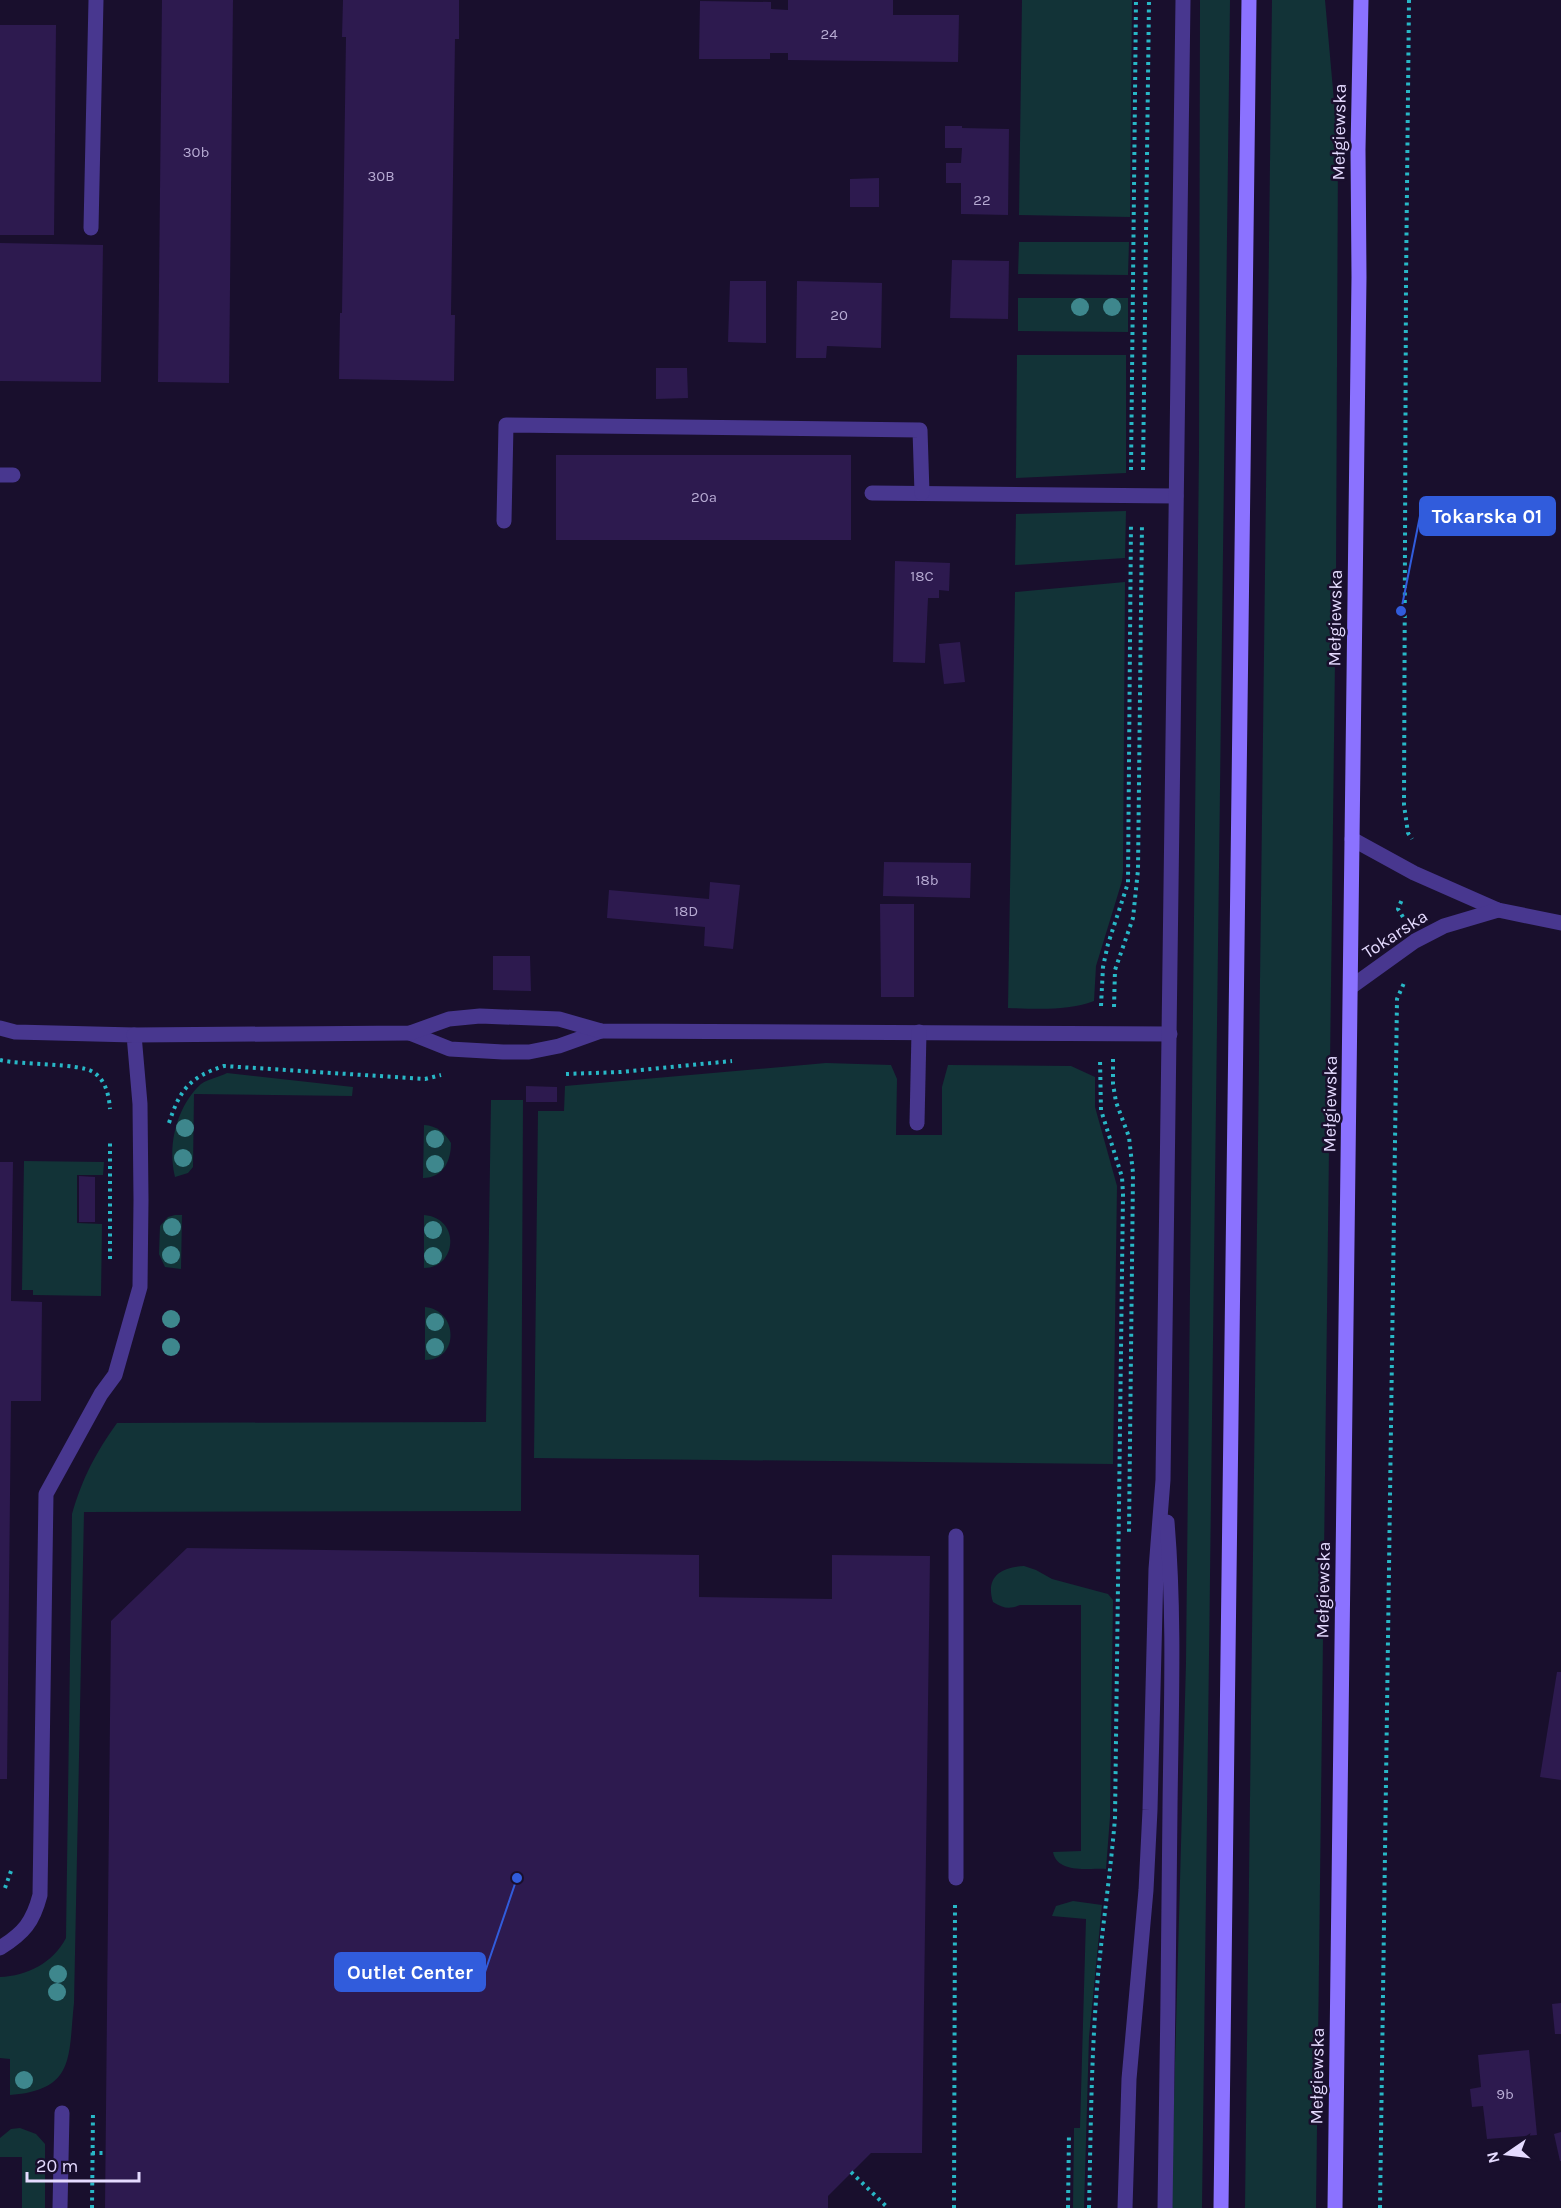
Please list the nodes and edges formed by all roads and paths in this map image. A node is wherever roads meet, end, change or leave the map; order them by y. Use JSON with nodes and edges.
{"nodes":[{"id":1,"x":96,"y":0,"type":"edge"},
{"id":2,"x":1149,"y":0,"type":"edge"},
{"id":3,"x":1183,"y":0,"type":"edge"},
{"id":4,"x":1249,"y":0,"type":"edge"},
{"id":5,"x":1361,"y":0,"type":"edge"},
{"id":6,"x":1409,"y":0,"type":"edge"},
{"id":7,"x":91,"y":228,"type":"dead end"},
{"id":8,"x":872,"y":493,"type":"dead end"},
{"id":9,"x":922,"y":494,"type":"junction"},
{"id":10,"x":1143,"y":495,"type":"junction"},
{"id":11,"x":1176,"y":496,"type":"junction"},
{"id":12,"x":504,"y":521,"type":"dead end"},
{"id":13,"x":1352,"y":839,"type":"junction"},
{"id":14,"x":1414,"y":873,"type":"junction"},
{"id":15,"x":1498,"y":910,"type":"junction"},
{"id":16,"x":1561,"y":923,"type":"edge"},
{"id":17,"x":1415,"y":941,"type":"junction"},
{"id":18,"x":1406,"y":978,"type":"dead end"},
{"id":19,"x":1351,"y":987,"type":"junction"},
{"id":20,"x":0,"y":1028,"type":"edge"},
{"id":21,"x":601,"y":1031,"type":"junction"},
{"id":22,"x":919,"y":1032,"type":"junction"},
{"id":23,"x":410,"y":1033,"type":"junction"},
{"id":24,"x":1107,"y":1033,"type":"junction"},
{"id":25,"x":1170,"y":1034,"type":"junction"},
{"id":26,"x":134,"y":1035,"type":"junction"},
{"id":27,"x":0,"y":1060,"type":"edge"},
{"id":28,"x":743,"y":1060,"type":"dead end"},
{"id":29,"x":1095,"y":1065,"type":"dead end"},
{"id":30,"x":1099,"y":1070,"type":"junction"},
{"id":31,"x":445,"y":1074,"type":"dead end"},
{"id":32,"x":558,"y":1074,"type":"dead end"},
{"id":33,"x":110,"y":1119,"type":"dead end"},
{"id":34,"x":917,"y":1123,"type":"dead end"},
{"id":35,"x":166,"y":1131,"type":"dead end"},
{"id":36,"x":110,"y":1139,"type":"dead end"},
{"id":37,"x":110,"y":1167,"type":"dead end"},
{"id":38,"x":1163,"y":1480,"type":"junction"},
{"id":39,"x":956,"y":1536,"type":"dead end"},
{"id":40,"x":1129,"y":1536,"type":"dead end"},
{"id":41,"x":956,"y":1878,"type":"joint"},
{"id":42,"x":0,"y":1948,"type":"edge"},
{"id":43,"x":93,"y":2112,"type":"dead end"},
{"id":44,"x":62,"y":2113,"type":"dead end"},
{"id":45,"x":1069,"y":2133,"type":"dead end"},
{"id":46,"x":92,"y":2153,"type":"junction"},
{"id":47,"x":105,"y":2153,"type":"dead end"},
{"id":48,"x":851,"y":2172,"type":"dead end"},
{"id":49,"x":60,"y":2208,"type":"edge"},
{"id":50,"x":92,"y":2208,"type":"edge"},
{"id":51,"x":888,"y":2208,"type":"edge"},
{"id":52,"x":954,"y":2208,"type":"edge"},
{"id":53,"x":1068,"y":2208,"type":"edge"},
{"id":54,"x":1089,"y":2208,"type":"edge"},
{"id":55,"x":1125,"y":2208,"type":"edge"},
{"id":56,"x":1165,"y":2208,"type":"edge"},
{"id":57,"x":1221,"y":2208,"type":"edge"},
{"id":58,"x":1335,"y":2208,"type":"edge"},
{"id":59,"x":1380,"y":2208,"type":"edge"}],
"edges":[{"from":1,"to":7,"type":"street"},
{"from":2,"to":10,"type":"path"},
{"from":3,"to":11,"type":"street"},
{"from":4,"to":57,"type":"main road"},
{"from":5,"to":13,"type":"main road","name":"Mełgiewska"},
{"from":6,"to":14,"type":"path"},
{"from":8,"to":9,"type":"street"},
{"from":9,"to":10,"type":"street"},
{"from":9,"to":12,"type":"street"},
{"from":10,"to":11,"type":"street"},
{"from":10,"to":24,"type":"path"},
{"from":11,"to":25,"type":"street"},
{"from":13,"to":14,"type":"street","name":"Tokarska"},
{"from":13,"to":19,"type":"main road","name":"Mełgiewska"},
{"from":14,"to":15,"type":"street","name":"Tokarska"},
{"from":14,"to":17,"type":"path"},
{"from":15,"to":16,"type":"street","name":"Tokarska"},
{"from":15,"to":17,"type":"street","name":"Tokarska"},
{"from":17,"to":19,"type":"street","name":"Tokarska"},
{"from":18,"to":59,"type":"path"},
{"from":19,"to":58,"type":"main road","name":"Mełgiewska"},
{"from":20,"to":26,"type":"street"},
{"from":21,"to":22,"type":"street"},
{"from":21,"to":23,"type":"street"},
{"from":21,"to":23,"type":"street"},
{"from":22,"to":24,"type":"street"},
{"from":22,"to":34,"type":"street"},
{"from":23,"to":26,"type":"street"},
{"from":24,"to":25,"type":"street"},
{"from":24,"to":30,"type":"path"},
{"from":24,"to":40,"type":"path"},
{"from":25,"to":38,"type":"street"},
{"from":26,"to":42,"type":"street"},
{"from":27,"to":33,"type":"path"},
{"from":28,"to":32,"type":"path"},
{"from":29,"to":30,"type":"path"},
{"from":30,"to":54,"type":"path"},
{"from":31,"to":35,"type":"path"},
{"from":36,"to":37,"type":"path"},
{"from":38,"to":55,"type":"street"},
{"from":38,"to":56,"type":"street"},
{"from":39,"to":41,"type":"street"},
{"from":41,"to":52,"type":"path"},
{"from":43,"to":46,"type":"path"},
{"from":44,"to":49,"type":"street"},
{"from":45,"to":53,"type":"path"},
{"from":46,"to":47,"type":"path"},
{"from":46,"to":50,"type":"path"},
{"from":48,"to":51,"type":"path"}]}
